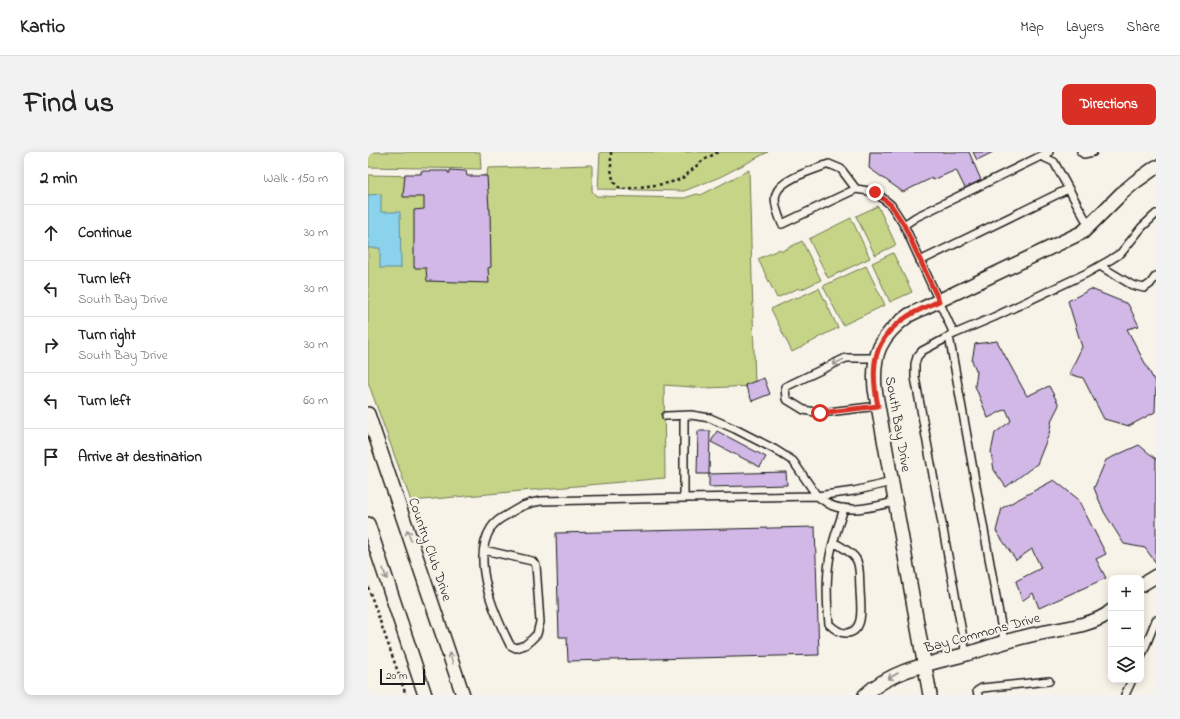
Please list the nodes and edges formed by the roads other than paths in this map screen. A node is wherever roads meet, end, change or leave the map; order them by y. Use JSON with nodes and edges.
{"nodes":[{"id":1,"x":1049,"y":152,"type":"edge"},
{"id":2,"x":1081,"y":152,"type":"edge"},
{"id":3,"x":1093,"y":152,"type":"edge"},
{"id":4,"x":1041,"y":156,"type":"junction"},
{"id":5,"x":1156,"y":167,"type":"edge"},
{"id":6,"x":1068,"y":189,"type":"junction"},
{"id":7,"x":856,"y":190,"type":"junction"},
{"id":8,"x":1156,"y":214,"type":"edge"},
{"id":9,"x":904,"y":225,"type":"junction"},
{"id":10,"x":1089,"y":226,"type":"junction"},
{"id":11,"x":920,"y":261,"type":"junction"},
{"id":12,"x":1100,"y":266,"type":"junction"},
{"id":13,"x":1156,"y":276,"type":"edge"},
{"id":14,"x":939,"y":301,"type":"junction"},
{"id":15,"x":951,"y":335,"type":"junction"},
{"id":16,"x":876,"y":358,"type":"junction"},
{"id":17,"x":878,"y":406,"type":"junction"},
{"id":18,"x":368,"y":414,"type":"edge"},
{"id":19,"x":666,"y":416,"type":"dead end"},
{"id":20,"x":684,"y":416,"type":"junction"},
{"id":21,"x":373,"y":446,"type":"edge"},
{"id":22,"x":892,"y":482,"type":"junction"},
{"id":23,"x":817,"y":496,"type":"junction"},
{"id":24,"x":684,"y":498,"type":"junction"},
{"id":25,"x":895,"y":502,"type":"junction"},
{"id":26,"x":844,"y":508,"type":"junction"},
{"id":27,"x":368,"y":524,"type":"edge"},
{"id":28,"x":834,"y":542,"type":"junction"},
{"id":29,"x":484,"y":550,"type":"junction"},
{"id":30,"x":1156,"y":576,"type":"edge"},
{"id":31,"x":1144,"y":583,"type":"edge"},
{"id":32,"x":1108,"y":614,"type":"edge"},
{"id":33,"x":1156,"y":620,"type":"edge"},
{"id":34,"x":1004,"y":642,"type":"junction"},
{"id":35,"x":1144,"y":650,"type":"edge"},
{"id":36,"x":966,"y":654,"type":"junction"},
{"id":37,"x":924,"y":664,"type":"junction"},
{"id":38,"x":1049,"y":681,"type":"dead end"},
{"id":39,"x":1131,"y":683,"type":"edge"},
{"id":40,"x":425,"y":695,"type":"edge"},
{"id":41,"x":463,"y":695,"type":"edge"},
{"id":42,"x":865,"y":695,"type":"edge"},
{"id":43,"x":930,"y":695,"type":"edge"},
{"id":44,"x":978,"y":695,"type":"edge"},
{"id":45,"x":1125,"y":695,"type":"edge"}],
"edges":[{"from":1,"to":4,"type":"lane"},
{"from":2,"to":3,"type":"lane"},
{"from":4,"to":6,"type":"lane"},
{"from":4,"to":9,"type":"lane"},
{"from":5,"to":10,"type":"street","name":"South Bay Drive"},
{"from":6,"to":10,"type":"lane"},
{"from":6,"to":11,"type":"lane"},
{"from":7,"to":7,"type":"lane"},
{"from":7,"to":9,"type":"lane"},
{"from":8,"to":12,"type":"lane"},
{"from":9,"to":11,"type":"lane"},
{"from":10,"to":14,"type":"street","name":"South Bay Drive"},
{"from":11,"to":14,"type":"lane"},
{"from":12,"to":13,"type":"lane"},
{"from":12,"to":15,"type":"lane"},
{"from":14,"to":15,"type":"lane"},
{"from":14,"to":16,"type":"street","name":"South Bay Drive"},
{"from":15,"to":34,"type":"lane"},
{"from":15,"to":36,"type":"lane"},
{"from":16,"to":17,"type":"street","name":"South Bay Drive"},
{"from":16,"to":17,"type":"lane","one_way":true},
{"from":17,"to":22,"type":"street","name":"South Bay Drive"},
{"from":18,"to":21,"type":"street","name":"Country Club Drive"},
{"from":19,"to":20,"type":"lane"},
{"from":20,"to":23,"type":"lane"},
{"from":20,"to":24,"type":"lane"},
{"from":41,"to":21,"type":"street","name":"Country Club Drive","one_way":true},
{"from":22,"to":23,"type":"lane"},
{"from":22,"to":25,"type":"street","name":"South Bay Drive"},
{"from":23,"to":24,"type":"lane"},
{"from":23,"to":26,"type":"lane"},
{"from":24,"to":29,"type":"lane"},
{"from":25,"to":26,"type":"lane"},
{"from":25,"to":37,"type":"street","name":"South Bay Drive"},
{"from":26,"to":28,"type":"lane"},
{"from":27,"to":40,"type":"street","one_way":true},
{"from":28,"to":28,"type":"lane"},
{"from":29,"to":29,"type":"lane"},
{"from":30,"to":31,"type":"street"},
{"from":32,"to":34,"type":"street","name":"Bay Commons Drive"},
{"from":33,"to":35,"type":"lane"},
{"from":34,"to":36,"type":"street","name":"Bay Commons Drive"},
{"from":36,"to":37,"type":"street","name":"Bay Commons Drive"},
{"from":37,"to":42,"type":"street","name":"Bay Commons Drive","one_way":true},
{"from":37,"to":43,"type":"street","name":"South Bay Drive"},
{"from":38,"to":44,"type":"lane"},
{"from":39,"to":45,"type":"lane"}]}
